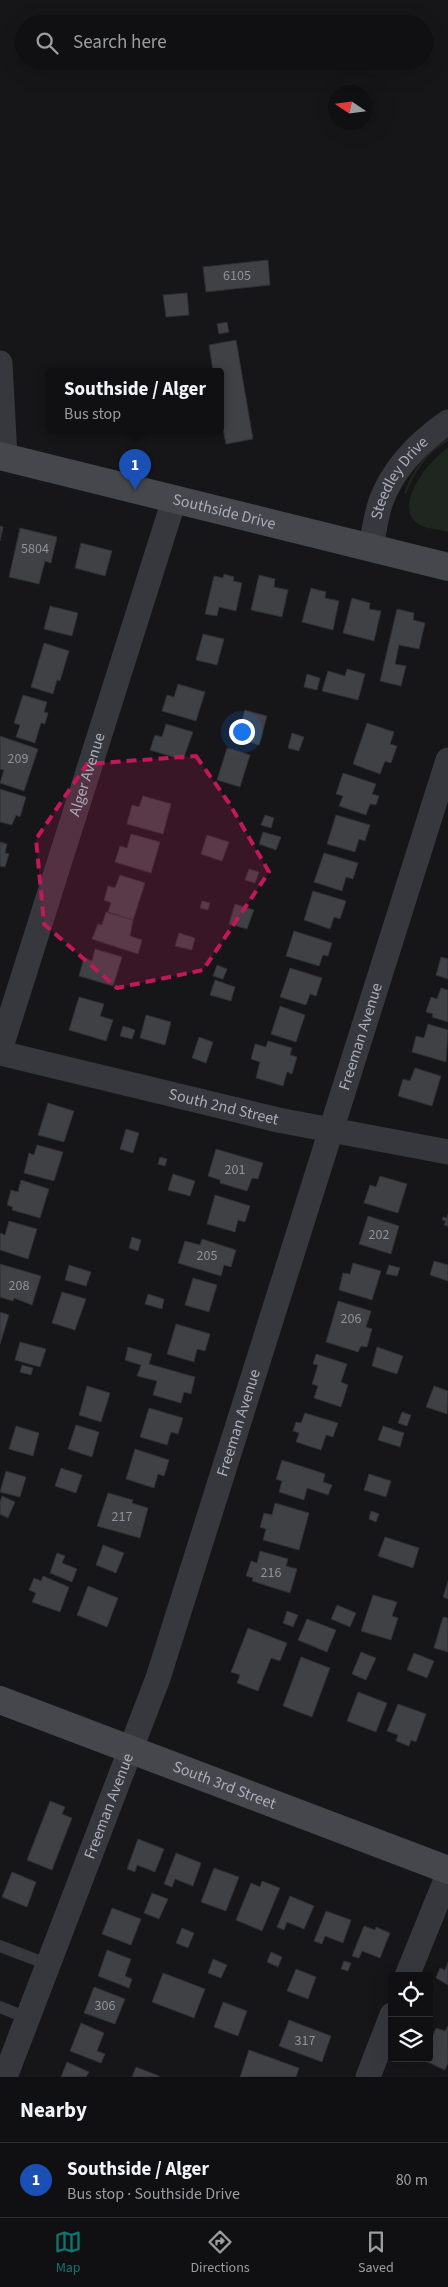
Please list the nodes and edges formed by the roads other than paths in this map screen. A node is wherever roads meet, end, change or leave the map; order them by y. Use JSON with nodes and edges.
{"nodes":[{"id":1,"x":0,"y":363,"type":"edge"},
{"id":2,"x":448,"y":422,"type":"edge"},
{"id":3,"x":2,"y":456,"type":"edge"},
{"id":4,"x":174,"y":500,"type":"junction"},
{"id":5,"x":371,"y":547,"type":"junction"},
{"id":6,"x":448,"y":567,"type":"edge"},
{"id":7,"x":448,"y":760,"type":"edge"},
{"id":8,"x":0,"y":1052,"type":"edge"},
{"id":9,"x":331,"y":1130,"type":"junction"},
{"id":10,"x":448,"y":1152,"type":"edge"},
{"id":11,"x":0,"y":1700,"type":"edge"},
{"id":12,"x":129,"y":1750,"type":"junction"},
{"id":13,"x":448,"y":1870,"type":"edge"},
{"id":14,"x":448,"y":1875,"type":"edge"},
{"id":15,"x":0,"y":1946,"type":"edge"},
{"id":16,"x":47,"y":1964,"type":"junction"},
{"id":17,"x":409,"y":1972,"type":"edge"},
{"id":18,"x":0,"y":2007,"type":"edge"},
{"id":19,"x":391,"y":2017,"type":"edge"},
{"id":20,"x":27,"y":2018,"type":"junction"},
{"id":21,"x":5,"y":2077,"type":"edge"},
{"id":22,"x":368,"y":2077,"type":"edge"}],
"edges":[{"from":1,"to":3,"type":"street"},
{"from":2,"to":5,"type":"street","name":"Steedley Drive"},
{"from":3,"to":4,"type":"street","name":"Southside Drive"},
{"from":4,"to":5,"type":"street","name":"Southside Drive"},
{"from":4,"to":8,"type":"street","name":"Alger Avenue"},
{"from":5,"to":6,"type":"street","name":"Southside Drive"},
{"from":7,"to":9,"type":"street","name":"Freeman Avenue"},
{"from":8,"to":9,"type":"street","name":"South 2nd Street"},
{"from":9,"to":10,"type":"street","name":"South 2nd Street"},
{"from":9,"to":12,"type":"street","name":"Freeman Avenue"},
{"from":11,"to":12,"type":"street","name":"South 3rd Street"},
{"from":12,"to":13,"type":"street","name":"South 3rd Street"},
{"from":12,"to":16,"type":"street","name":"Freeman Avenue"},
{"from":14,"to":17,"type":"street"},
{"from":15,"to":16,"type":"lane"},
{"from":16,"to":20,"type":"street","name":"Freeman Avenue"},
{"from":18,"to":20,"type":"lane"},
{"from":19,"to":22,"type":"street"},
{"from":20,"to":21,"type":"street","name":"Freeman Avenue"}]}
